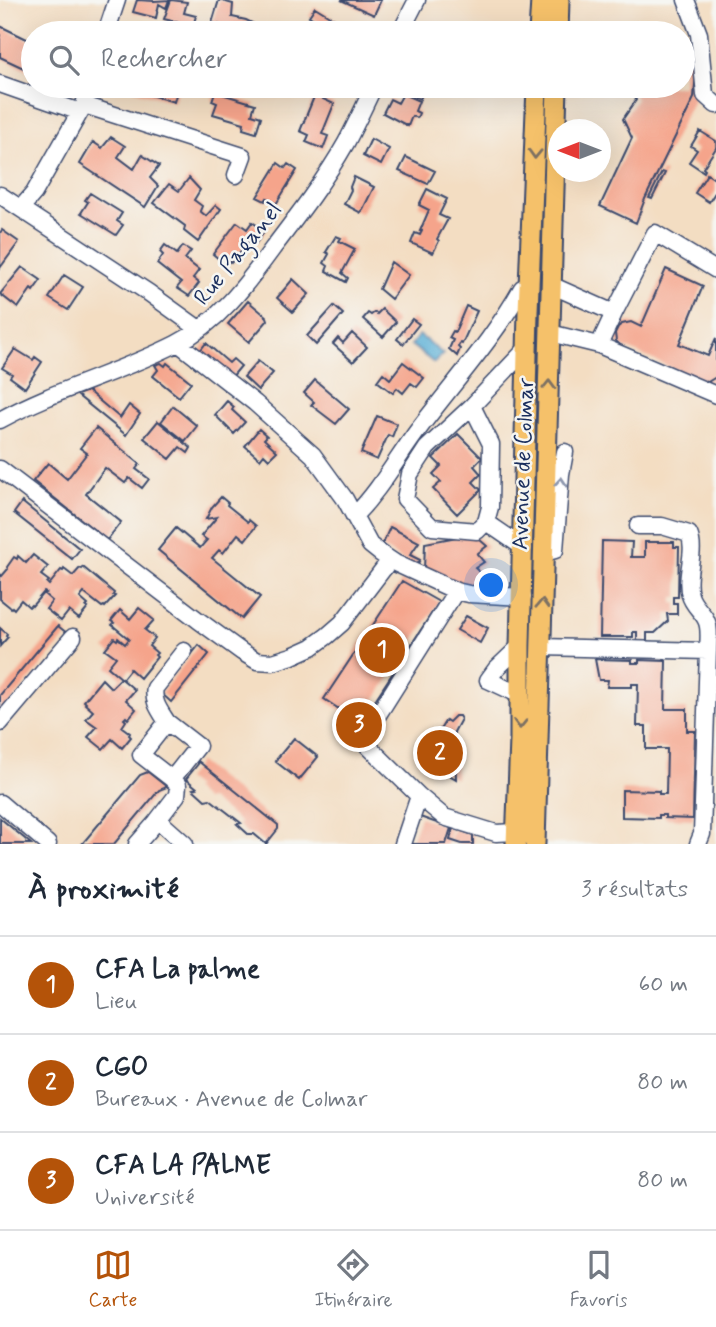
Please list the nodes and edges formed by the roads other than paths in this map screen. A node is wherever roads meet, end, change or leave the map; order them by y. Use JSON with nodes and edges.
{"nodes":[{"id":1,"x":117,"y":0,"type":"edge"},
{"id":2,"x":416,"y":0,"type":"edge"},
{"id":3,"x":541,"y":0,"type":"edge"},
{"id":4,"x":559,"y":0,"type":"edge"},
{"id":5,"x":686,"y":0,"type":"edge"},
{"id":6,"x":110,"y":21,"type":"edge"},
{"id":7,"x":406,"y":21,"type":"edge"},
{"id":8,"x":540,"y":21,"type":"edge"},
{"id":9,"x":558,"y":21,"type":"edge"},
{"id":10,"x":694,"y":21,"type":"edge"},
{"id":11,"x":695,"y":24,"type":"edge"},
{"id":12,"x":0,"y":84,"type":"edge"},
{"id":13,"x":21,"y":90,"type":"edge"},
{"id":14,"x":48,"y":98,"type":"edge"},
{"id":15,"x":85,"y":98,"type":"edge"},
{"id":16,"x":368,"y":98,"type":"edge"},
{"id":17,"x":537,"y":98,"type":"edge"},
{"id":18,"x":557,"y":98,"type":"edge"},
{"id":19,"x":716,"y":105,"type":"edge"},
{"id":20,"x":82,"y":108,"type":"junction"},
{"id":21,"x":236,"y":175,"type":"dead end"},
{"id":22,"x":0,"y":195,"type":"edge"},
{"id":23,"x":21,"y":208,"type":"junction"},
{"id":24,"x":716,"y":270,"type":"edge"},
{"id":25,"x":551,"y":285,"type":"junction"},
{"id":26,"x":522,"y":288,"type":"dead end"},
{"id":27,"x":614,"y":313,"type":"junction"},
{"id":28,"x":199,"y":329,"type":"junction"},
{"id":29,"x":550,"y":333,"type":"junction"},
{"id":30,"x":178,"y":343,"type":"junction"},
{"id":31,"x":599,"y":345,"type":"junction"},
{"id":32,"x":528,"y":347,"type":"junction"},
{"id":33,"x":716,"y":395,"type":"edge"},
{"id":34,"x":472,"y":406,"type":"junction"},
{"id":35,"x":0,"y":420,"type":"edge"},
{"id":36,"x":565,"y":452,"type":"dead end"},
{"id":37,"x":0,"y":469,"type":"edge"},
{"id":38,"x":354,"y":516,"type":"junction"},
{"id":39,"x":486,"y":522,"type":"junction"},
{"id":40,"x":638,"y":526,"type":"dead end"},
{"id":41,"x":524,"y":548,"type":"junction"},
{"id":42,"x":544,"y":553,"type":"junction"},
{"id":43,"x":390,"y":560,"type":"junction"},
{"id":44,"x":456,"y":591,"type":"junction"},
{"id":45,"x":523,"y":597,"type":"junction"},
{"id":46,"x":73,"y":637,"type":"dead end"},
{"id":47,"x":520,"y":646,"type":"junction"},
{"id":48,"x":541,"y":647,"type":"junction"},
{"id":49,"x":184,"y":651,"type":"dead end"},
{"id":50,"x":708,"y":652,"type":"junction"},
{"id":51,"x":520,"y":695,"type":"junction"},
{"id":52,"x":167,"y":722,"type":"junction"},
{"id":53,"x":0,"y":723,"type":"edge"},
{"id":54,"x":172,"y":779,"type":"junction"},
{"id":55,"x":419,"y":796,"type":"junction"},
{"id":56,"x":0,"y":803,"type":"edge"},
{"id":57,"x":157,"y":821,"type":"junction"},
{"id":58,"x":516,"y":838,"type":"edge"},
{"id":59,"x":48,"y":844,"type":"edge"},
{"id":60,"x":137,"y":844,"type":"edge"},
{"id":61,"x":185,"y":844,"type":"edge"},
{"id":62,"x":403,"y":844,"type":"edge"},
{"id":63,"x":535,"y":844,"type":"edge"},
{"id":64,"x":698,"y":844,"type":"edge"}],
"edges":[{"from":1,"to":6,"type":"street"},
{"from":2,"to":7,"type":"street"},
{"from":3,"to":8,"type":"main road"},
{"from":4,"to":9,"type":"main road"},
{"from":5,"to":10,"type":"street"},
{"from":11,"to":19,"type":"street"},
{"from":12,"to":13,"type":"street"},
{"from":14,"to":20,"type":"street"},
{"from":15,"to":20,"type":"street"},
{"from":16,"to":28,"type":"street","name":"Rue Paganel"},
{"from":17,"to":32,"type":"main road","name":"Avenue de Colmar","one_way":true},
{"from":18,"to":25,"type":"main road","name":"Avenue de Colmar"},
{"from":20,"to":21,"type":"street"},
{"from":20,"to":23,"type":"street"},
{"from":22,"to":23,"type":"street"},
{"from":23,"to":28,"type":"street"},
{"from":24,"to":27,"type":"street"},
{"from":25,"to":27,"type":"street"},
{"from":25,"to":29,"type":"main road","name":"Avenue de Colmar"},
{"from":26,"to":38,"type":"street"},
{"from":27,"to":31,"type":"street"},
{"from":28,"to":30,"type":"street","name":"Rue Paganel"},
{"from":29,"to":31,"type":"street"},
{"from":42,"to":29,"type":"main road","name":"Avenue de Colmar","one_way":true},
{"from":30,"to":35,"type":"street","name":"Rue Paganel"},
{"from":30,"to":38,"type":"street"},
{"from":31,"to":33,"type":"street"},
{"from":32,"to":34,"type":"street"},
{"from":32,"to":41,"type":"main road","name":"Avenue de Colmar"},
{"from":34,"to":39,"type":"street"},
{"from":34,"to":39,"type":"street"},
{"from":42,"to":36,"type":"street","one_way":true},
{"from":37,"to":43,"type":"street"},
{"from":38,"to":43,"type":"street"},
{"from":39,"to":41,"type":"street"},
{"from":40,"to":50,"type":"street"},
{"from":41,"to":45,"type":"main road","name":"Avenue de Colmar"},
{"from":48,"to":42,"type":"main road","name":"Avenue de Colmar","one_way":true},
{"from":43,"to":44,"type":"street"},
{"from":44,"to":45,"type":"street"},
{"from":44,"to":55,"type":"street"},
{"from":45,"to":47,"type":"main road","name":"Avenue de Colmar"},
{"from":46,"to":53,"type":"street"},
{"from":47,"to":51,"type":"main road","name":"Avenue de Colmar"},
{"from":47,"to":51,"type":"street"},
{"from":48,"to":50,"type":"street"},
{"from":48,"to":63,"type":"main road","name":"Avenue de Colmar"},
{"from":49,"to":52,"type":"street"},
{"from":50,"to":64,"type":"street"},
{"from":51,"to":58,"type":"main road","name":"Avenue de Colmar","one_way":true},
{"from":52,"to":54,"type":"street"},
{"from":52,"to":54,"type":"street"},
{"from":54,"to":57,"type":"street"},
{"from":55,"to":58,"type":"street"},
{"from":55,"to":62,"type":"street"},
{"from":56,"to":59,"type":"street"},
{"from":57,"to":60,"type":"street"},
{"from":57,"to":61,"type":"street"}]}
